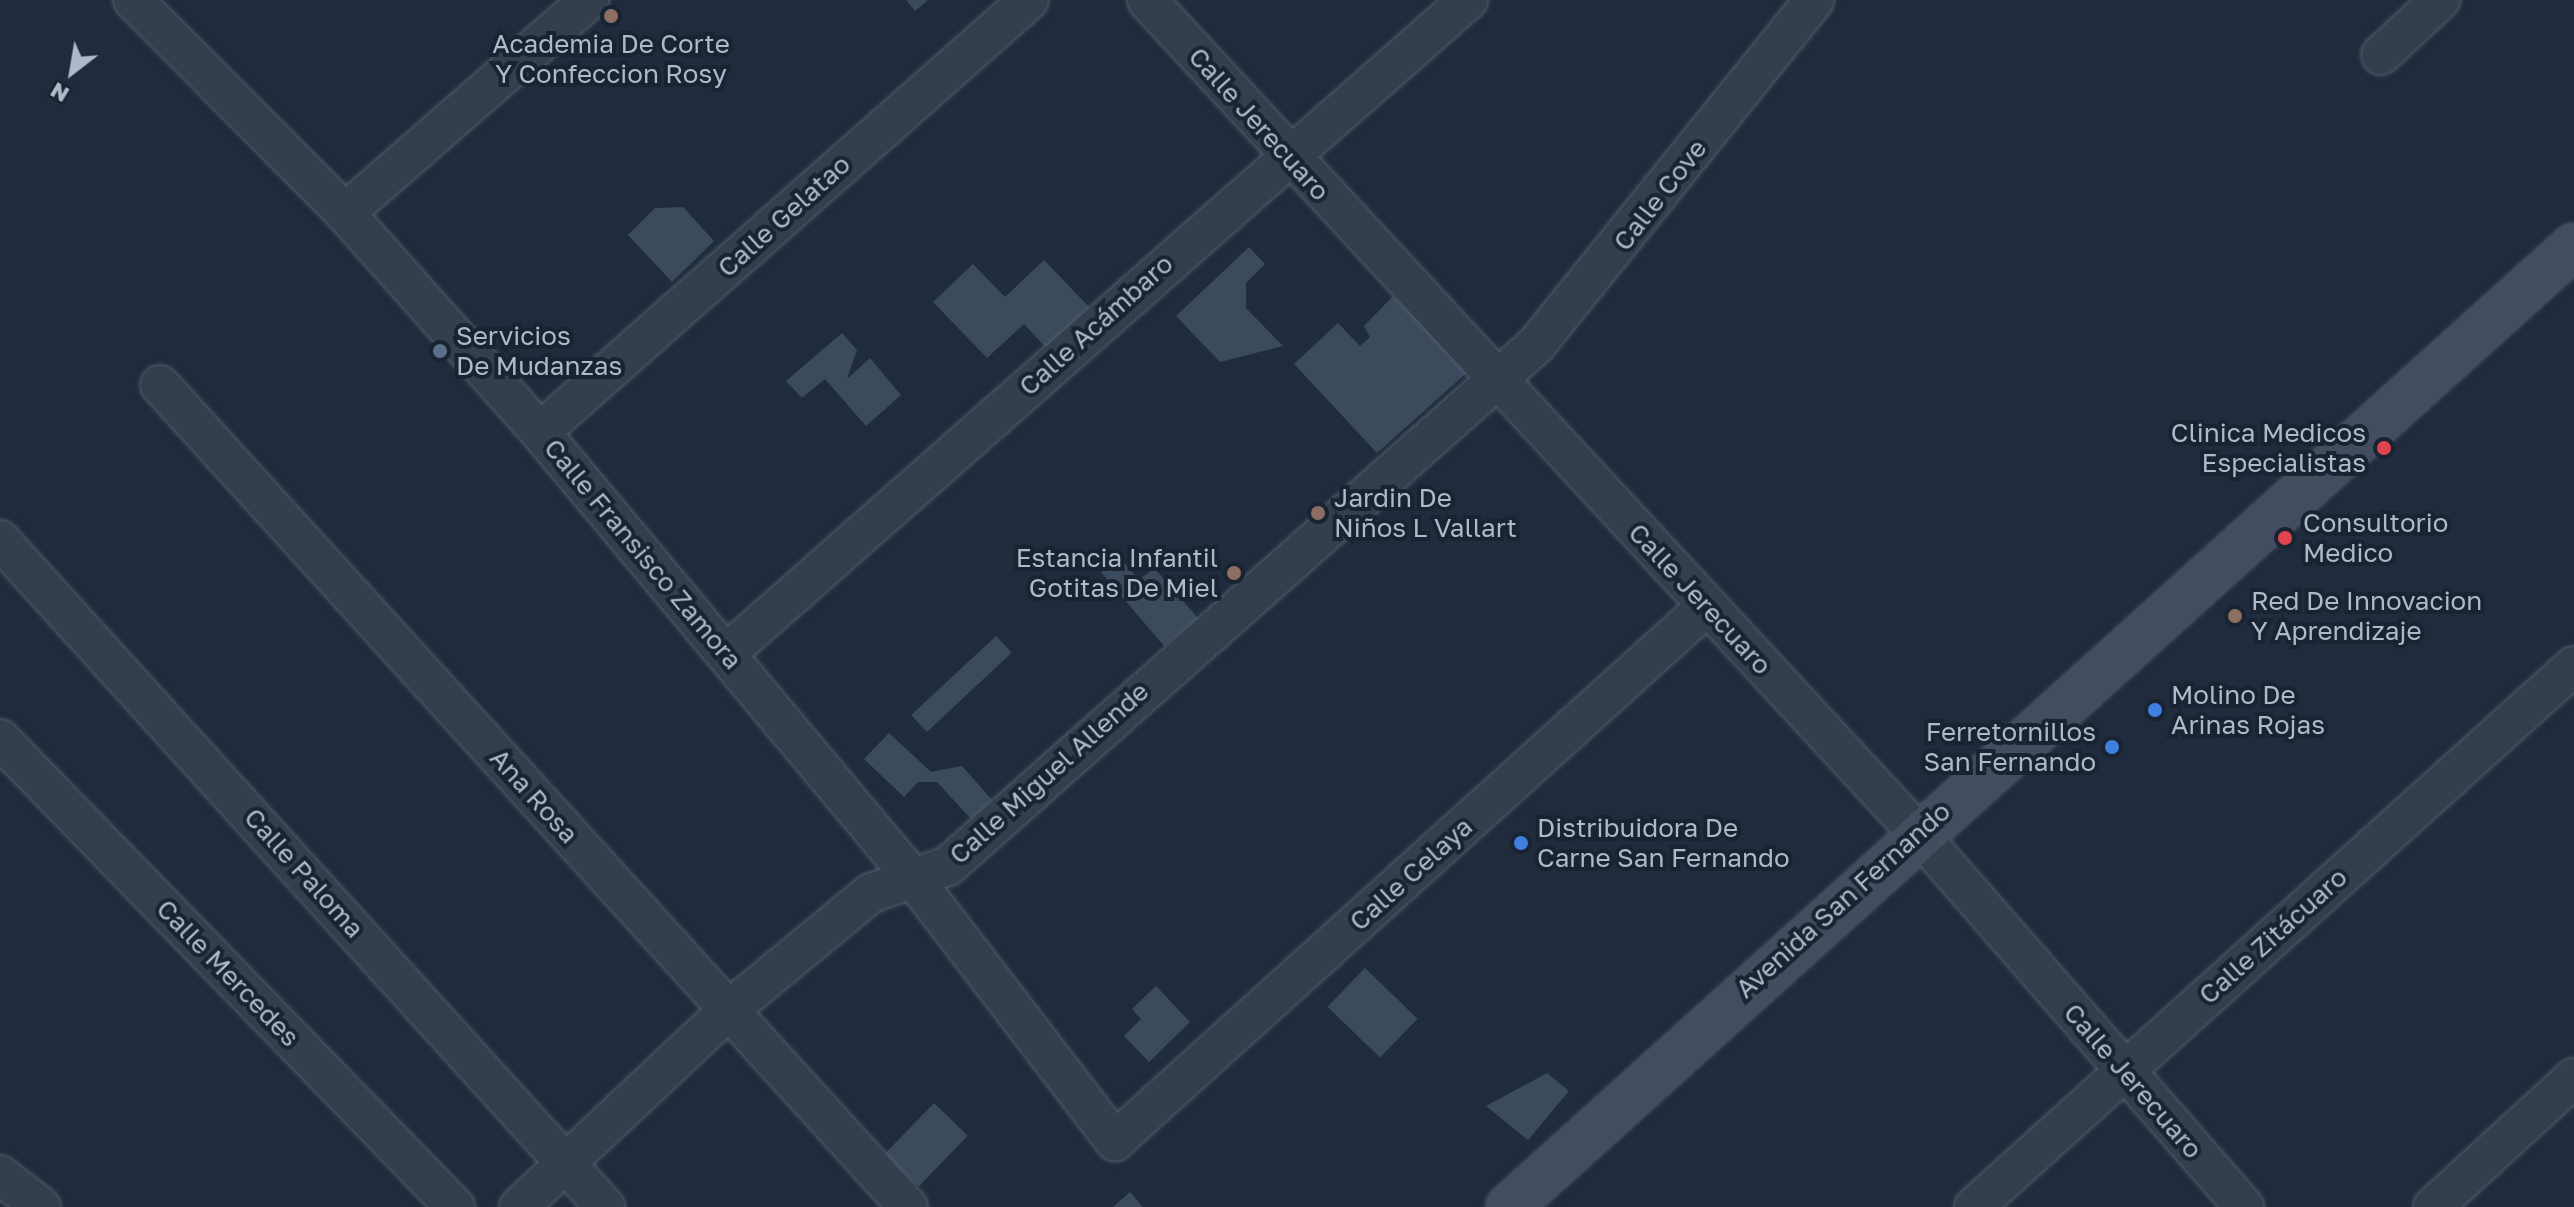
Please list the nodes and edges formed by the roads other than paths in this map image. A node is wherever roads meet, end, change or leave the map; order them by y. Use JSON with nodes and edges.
{"nodes":[{"id":1,"x":589,"y":0,"type":"edge"},
{"id":2,"x":1029,"y":0,"type":"edge"},
{"id":3,"x":1147,"y":0,"type":"edge"},
{"id":4,"x":1468,"y":0,"type":"edge"},
{"id":5,"x":1814,"y":0,"type":"edge"},
{"id":6,"x":2440,"y":0,"type":"edge"},
{"id":7,"x":144,"y":3,"type":"edge"},
{"id":8,"x":2381,"y":55,"type":"dead end"},
{"id":9,"x":1287,"y":156,"type":"junction"},
{"id":10,"x":345,"y":213,"type":"junction"},
{"id":11,"x":2574,"y":246,"type":"edge"},
{"id":12,"x":1494,"y":377,"type":"junction"},
{"id":13,"x":160,"y":385,"type":"dead end"},
{"id":14,"x":540,"y":432,"type":"junction"},
{"id":15,"x":0,"y":540,"type":"edge"},
{"id":16,"x":1707,"y":606,"type":"junction"},
{"id":17,"x":727,"y":653,"type":"junction"},
{"id":18,"x":2574,"y":666,"type":"edge"},
{"id":19,"x":0,"y":739,"type":"edge"},
{"id":20,"x":1917,"y":832,"type":"junction"},
{"id":21,"x":916,"y":882,"type":"junction"},
{"id":22,"x":729,"y":1010,"type":"junction"},
{"id":23,"x":2123,"y":1071,"type":"junction"},
{"id":24,"x":2574,"y":1078,"type":"edge"},
{"id":25,"x":1115,"y":1141,"type":"joint"},
{"id":26,"x":565,"y":1163,"type":"junction"},
{"id":27,"x":0,"y":1175,"type":"edge"},
{"id":28,"x":41,"y":1207,"type":"edge"},
{"id":29,"x":455,"y":1207,"type":"edge"},
{"id":30,"x":519,"y":1207,"type":"edge"},
{"id":31,"x":605,"y":1207,"type":"edge"},
{"id":32,"x":908,"y":1207,"type":"edge"},
{"id":33,"x":1509,"y":1207,"type":"edge"},
{"id":34,"x":1974,"y":1207,"type":"edge"},
{"id":35,"x":2244,"y":1207,"type":"edge"},
{"id":36,"x":2433,"y":1207,"type":"edge"}],
"edges":[{"from":1,"to":10,"type":"street"},
{"from":2,"to":14,"type":"street","name":"Calle Gelatao"},
{"from":3,"to":9,"type":"street","name":"Calle Jerecuaro"},
{"from":4,"to":9,"type":"street","name":"Calle Acámbaro"},
{"from":5,"to":12,"type":"street","name":"Calle Cove"},
{"from":6,"to":8,"type":"street"},
{"from":7,"to":10,"type":"street","name":"Calle Fransisco Zamora"},
{"from":9,"to":12,"type":"street","name":"Calle Jerecuaro"},
{"from":9,"to":17,"type":"street","name":"Calle Acámbaro"},
{"from":10,"to":14,"type":"street","name":"Calle Fransisco Zamora"},
{"from":11,"to":20,"type":"street","name":"Avenida San Fernando"},
{"from":12,"to":16,"type":"street","name":"Calle Jerecuaro"},
{"from":12,"to":21,"type":"street","name":"Calle Miguel Allende"},
{"from":13,"to":22,"type":"street","name":"Ana Rosa"},
{"from":14,"to":17,"type":"street","name":"Calle Fransisco Zamora"},
{"from":15,"to":26,"type":"street","name":"Calle Paloma"},
{"from":16,"to":20,"type":"street","name":"Calle Jerecuaro"},
{"from":16,"to":25,"type":"street","name":"Calle Celaya"},
{"from":17,"to":21,"type":"street","name":"Calle Fransisco Zamora"},
{"from":18,"to":23,"type":"street","name":"Calle Zitácuaro"},
{"from":19,"to":29,"type":"street","name":"Calle Mercedes"},
{"from":20,"to":23,"type":"street","name":"Calle Jerecuaro"},
{"from":20,"to":33,"type":"street","name":"Avenida San Fernando"},
{"from":21,"to":22,"type":"street","name":"Calle Miguel Allende"},
{"from":21,"to":25,"type":"street","name":"Calle Fransisco Zamora"},
{"from":22,"to":26,"type":"street","name":"Calle Miguel Allende"},
{"from":22,"to":32,"type":"street","name":"Ana Rosa"},
{"from":23,"to":34,"type":"street","name":"Calle Zitácuaro"},
{"from":23,"to":35,"type":"street","name":"Calle Jerecuaro"},
{"from":24,"to":36,"type":"street"},
{"from":26,"to":30,"type":"street","name":"Calle Miguel Allende"},
{"from":26,"to":31,"type":"street","name":"Calle Paloma"},
{"from":27,"to":28,"type":"street"}]}
